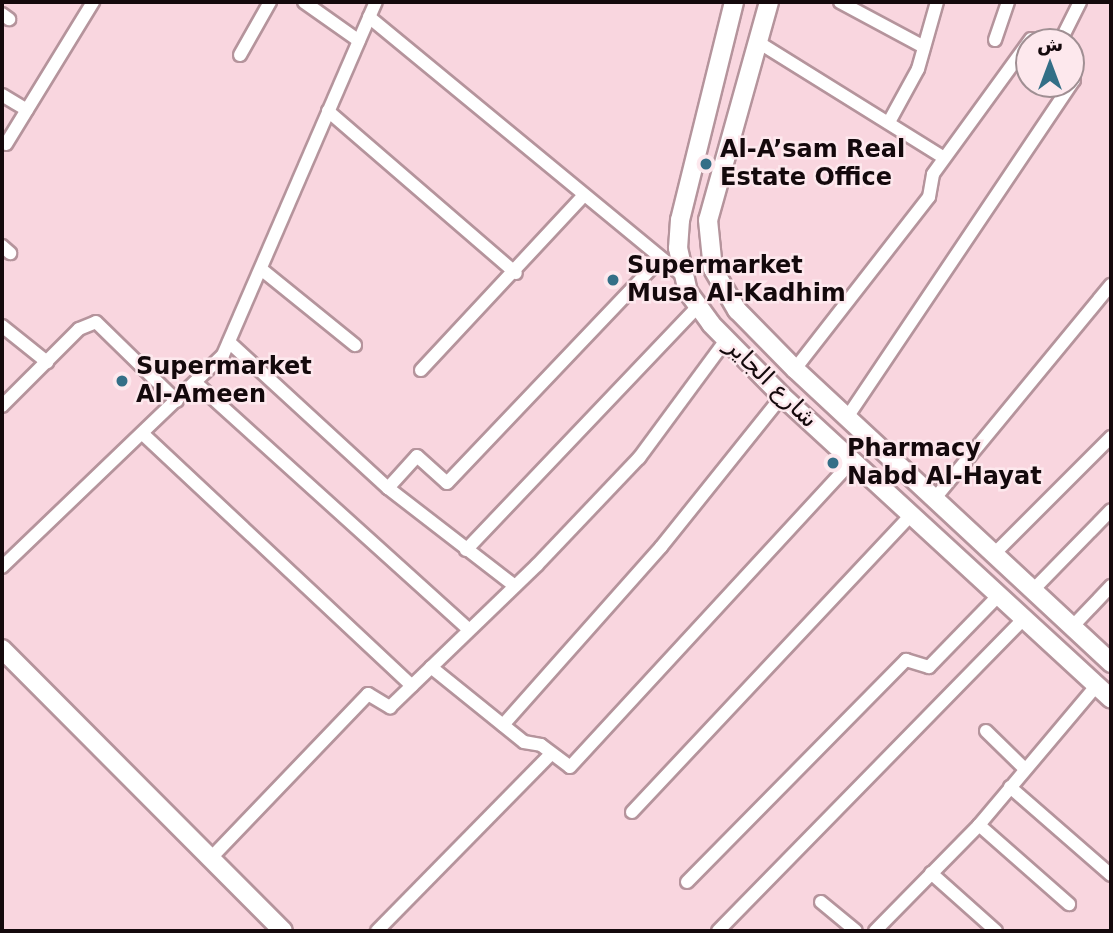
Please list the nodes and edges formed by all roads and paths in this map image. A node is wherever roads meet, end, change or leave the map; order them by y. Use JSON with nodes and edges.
{"nodes":[{"id":1,"x":93,"y":2,"type":"edge"},
{"id":2,"x":270,"y":2,"type":"edge"},
{"id":3,"x":304,"y":2,"type":"edge"},
{"id":4,"x":376,"y":2,"type":"edge"},
{"id":5,"x":734,"y":2,"type":"edge"},
{"id":6,"x":769,"y":2,"type":"edge"},
{"id":7,"x":841,"y":2,"type":"edge"},
{"id":8,"x":937,"y":2,"type":"edge"},
{"id":9,"x":1008,"y":2,"type":"edge"},
{"id":10,"x":1080,"y":2,"type":"edge"},
{"id":11,"x":369,"y":17,"type":"junction"},
{"id":12,"x":1067,"y":28,"type":"edge"},
{"id":13,"x":995,"y":40,"type":"dead end"},
{"id":14,"x":359,"y":41,"type":"junction"},
{"id":15,"x":758,"y":42,"type":"junction"},
{"id":16,"x":924,"y":47,"type":"junction"},
{"id":17,"x":240,"y":55,"type":"dead end"},
{"id":18,"x":1015,"y":61,"type":"edge"},
{"id":19,"x":2,"y":95,"type":"edge"},
{"id":20,"x":1062,"y":98,"type":"edge"},
{"id":21,"x":27,"y":110,"type":"junction"},
{"id":22,"x":328,"y":111,"type":"junction"},
{"id":23,"x":889,"y":122,"type":"junction"},
{"id":24,"x":6,"y":144,"type":"dead end"},
{"id":25,"x":944,"y":158,"type":"junction"},
{"id":26,"x":583,"y":196,"type":"junction"},
{"id":27,"x":659,"y":260,"type":"junction"},
{"id":28,"x":261,"y":269,"type":"junction"},
{"id":29,"x":516,"y":273,"type":"junction"},
{"id":30,"x":681,"y":274,"type":"junction"},
{"id":31,"x":1111,"y":285,"type":"edge"},
{"id":32,"x":698,"y":306,"type":"junction"},
{"id":33,"x":2,"y":326,"type":"edge"},
{"id":34,"x":726,"y":340,"type":"junction"},
{"id":35,"x":229,"y":342,"type":"junction"},
{"id":36,"x":355,"y":345,"type":"dead end"},
{"id":37,"x":47,"y":362,"type":"junction"},
{"id":38,"x":795,"y":369,"type":"junction"},
{"id":39,"x":421,"y":370,"type":"dead end"},
{"id":40,"x":196,"y":383,"type":"junction"},
{"id":41,"x":782,"y":396,"type":"junction"},
{"id":42,"x":177,"y":401,"type":"junction"},
{"id":43,"x":2,"y":406,"type":"edge"},
{"id":44,"x":848,"y":416,"type":"junction"},
{"id":45,"x":144,"y":435,"type":"junction"},
{"id":46,"x":1111,"y":437,"type":"edge"},
{"id":47,"x":852,"y":461,"type":"junction"},
{"id":48,"x":387,"y":488,"type":"junction"},
{"id":49,"x":936,"y":497,"type":"junction"},
{"id":50,"x":1111,"y":510,"type":"edge"},
{"id":51,"x":911,"y":515,"type":"junction"},
{"id":52,"x":466,"y":550,"type":"junction"},
{"id":53,"x":996,"y":552,"type":"junction"},
{"id":54,"x":2,"y":567,"type":"edge"},
{"id":55,"x":515,"y":586,"type":"junction"},
{"id":56,"x":1111,"y":586,"type":"edge"},
{"id":57,"x":1034,"y":589,"type":"junction"},
{"id":58,"x":999,"y":594,"type":"junction"},
{"id":59,"x":1024,"y":618,"type":"junction"},
{"id":60,"x":1072,"y":627,"type":"junction"},
{"id":61,"x":469,"y":631,"type":"junction"},
{"id":62,"x":2,"y":649,"type":"edge"},
{"id":63,"x":1110,"y":661,"type":"edge"},
{"id":64,"x":431,"y":667,"type":"junction"},
{"id":65,"x":1097,"y":685,"type":"junction"},
{"id":66,"x":412,"y":686,"type":"junction"},
{"id":67,"x":1111,"y":699,"type":"edge"},
{"id":68,"x":503,"y":725,"type":"junction"},
{"id":69,"x":986,"y":731,"type":"dead end"},
{"id":70,"x":550,"y":755,"type":"junction"},
{"id":71,"x":1025,"y":769,"type":"junction"},
{"id":72,"x":1010,"y":787,"type":"junction"},
{"id":73,"x":632,"y":813,"type":"dead end"},
{"id":74,"x":979,"y":825,"type":"junction"},
{"id":75,"x":209,"y":860,"type":"junction"},
{"id":76,"x":930,"y":873,"type":"junction"},
{"id":77,"x":1111,"y":875,"type":"edge"},
{"id":78,"x":687,"y":882,"type":"dead end"},
{"id":79,"x":821,"y":902,"type":"dead end"},
{"id":80,"x":1069,"y":904,"type":"dead end"},
{"id":81,"x":883,"y":929,"type":"edge"},
{"id":82,"x":283,"y":931,"type":"edge"},
{"id":83,"x":377,"y":931,"type":"edge"},
{"id":84,"x":718,"y":931,"type":"edge"},
{"id":85,"x":856,"y":931,"type":"edge"},
{"id":86,"x":996,"y":931,"type":"edge"}],
"edges":[{"from":1,"to":21,"type":"street"},
{"from":2,"to":17,"type":"street"},
{"from":3,"to":14,"type":"street"},
{"from":4,"to":11,"type":"street"},
{"from":5,"to":30,"type":"street","name":"شارع الجاير"},
{"from":6,"to":15,"type":"street","name":"شارع الجاير"},
{"from":7,"to":16,"type":"street"},
{"from":8,"to":16,"type":"street"},
{"from":9,"to":13,"type":"street"},
{"from":10,"to":12,"type":"street"},
{"from":11,"to":14,"type":"street"},
{"from":11,"to":26,"type":"street"},
{"from":14,"to":22,"type":"street"},
{"from":15,"to":23,"type":"street"},
{"from":15,"to":38,"type":"street","name":"شارع الجاير"},
{"from":16,"to":23,"type":"street"},
{"from":18,"to":25,"type":"street"},
{"from":19,"to":21,"type":"street"},
{"from":20,"to":44,"type":"street"},
{"from":21,"to":24,"type":"street"},
{"from":22,"to":28,"type":"street"},
{"from":22,"to":29,"type":"street"},
{"from":23,"to":25,"type":"street"},
{"from":25,"to":38,"type":"street"},
{"from":26,"to":27,"type":"street"},
{"from":26,"to":29,"type":"street"},
{"from":27,"to":30,"type":"street"},
{"from":27,"to":48,"type":"street"},
{"from":28,"to":35,"type":"street"},
{"from":28,"to":36,"type":"street"},
{"from":29,"to":39,"type":"street"},
{"from":30,"to":32,"type":"street","name":"شارع الجاير"},
{"from":31,"to":49,"type":"street"},
{"from":32,"to":34,"type":"street","name":"شارع الجاير"},
{"from":32,"to":52,"type":"street"},
{"from":33,"to":37,"type":"street"},
{"from":34,"to":41,"type":"street","name":"شارع الجاير"},
{"from":34,"to":55,"type":"street"},
{"from":35,"to":40,"type":"street"},
{"from":35,"to":48,"type":"street"},
{"from":37,"to":42,"type":"street"},
{"from":37,"to":43,"type":"street"},
{"from":38,"to":44,"type":"street","name":"شارع الجاير"},
{"from":40,"to":42,"type":"street"},
{"from":40,"to":61,"type":"street"},
{"from":41,"to":47,"type":"street","name":"شارع الجاير"},
{"from":41,"to":68,"type":"street"},
{"from":42,"to":45,"type":"street"},
{"from":44,"to":49,"type":"street","name":"شارع الجاير"},
{"from":45,"to":54,"type":"street"},
{"from":45,"to":66,"type":"street"},
{"from":46,"to":53,"type":"street"},
{"from":47,"to":51,"type":"street","name":"شارع الجاير"},
{"from":47,"to":70,"type":"street"},
{"from":48,"to":52,"type":"street"},
{"from":49,"to":53,"type":"street","name":"شارع الجاير"},
{"from":50,"to":57,"type":"street"},
{"from":51,"to":58,"type":"street","name":"شارع الجاير"},
{"from":51,"to":73,"type":"street"},
{"from":52,"to":55,"type":"street"},
{"from":53,"to":57,"type":"street","name":"شارع الجاير"},
{"from":55,"to":61,"type":"street"},
{"from":56,"to":60,"type":"street"},
{"from":57,"to":60,"type":"street","name":"شارع الجاير"},
{"from":58,"to":59,"type":"street","name":"شارع الجاير"},
{"from":58,"to":78,"type":"street"},
{"from":59,"to":65,"type":"street","name":"شارع الجاير"},
{"from":59,"to":84,"type":"street"},
{"from":60,"to":63,"type":"street","name":"شارع الجاير"},
{"from":61,"to":64,"type":"street"},
{"from":62,"to":75,"type":"street"},
{"from":64,"to":66,"type":"street"},
{"from":64,"to":68,"type":"street"},
{"from":65,"to":67,"type":"street","name":"شارع الجاير"},
{"from":65,"to":71,"type":"street"},
{"from":66,"to":75,"type":"street"},
{"from":68,"to":70,"type":"street"},
{"from":69,"to":71,"type":"street"},
{"from":70,"to":83,"type":"street"},
{"from":71,"to":72,"type":"street"},
{"from":72,"to":74,"type":"street"},
{"from":72,"to":77,"type":"street"},
{"from":74,"to":76,"type":"street"},
{"from":74,"to":80,"type":"street"},
{"from":75,"to":82,"type":"street"},
{"from":76,"to":81,"type":"street"},
{"from":76,"to":86,"type":"street"},
{"from":79,"to":85,"type":"street"}]}
